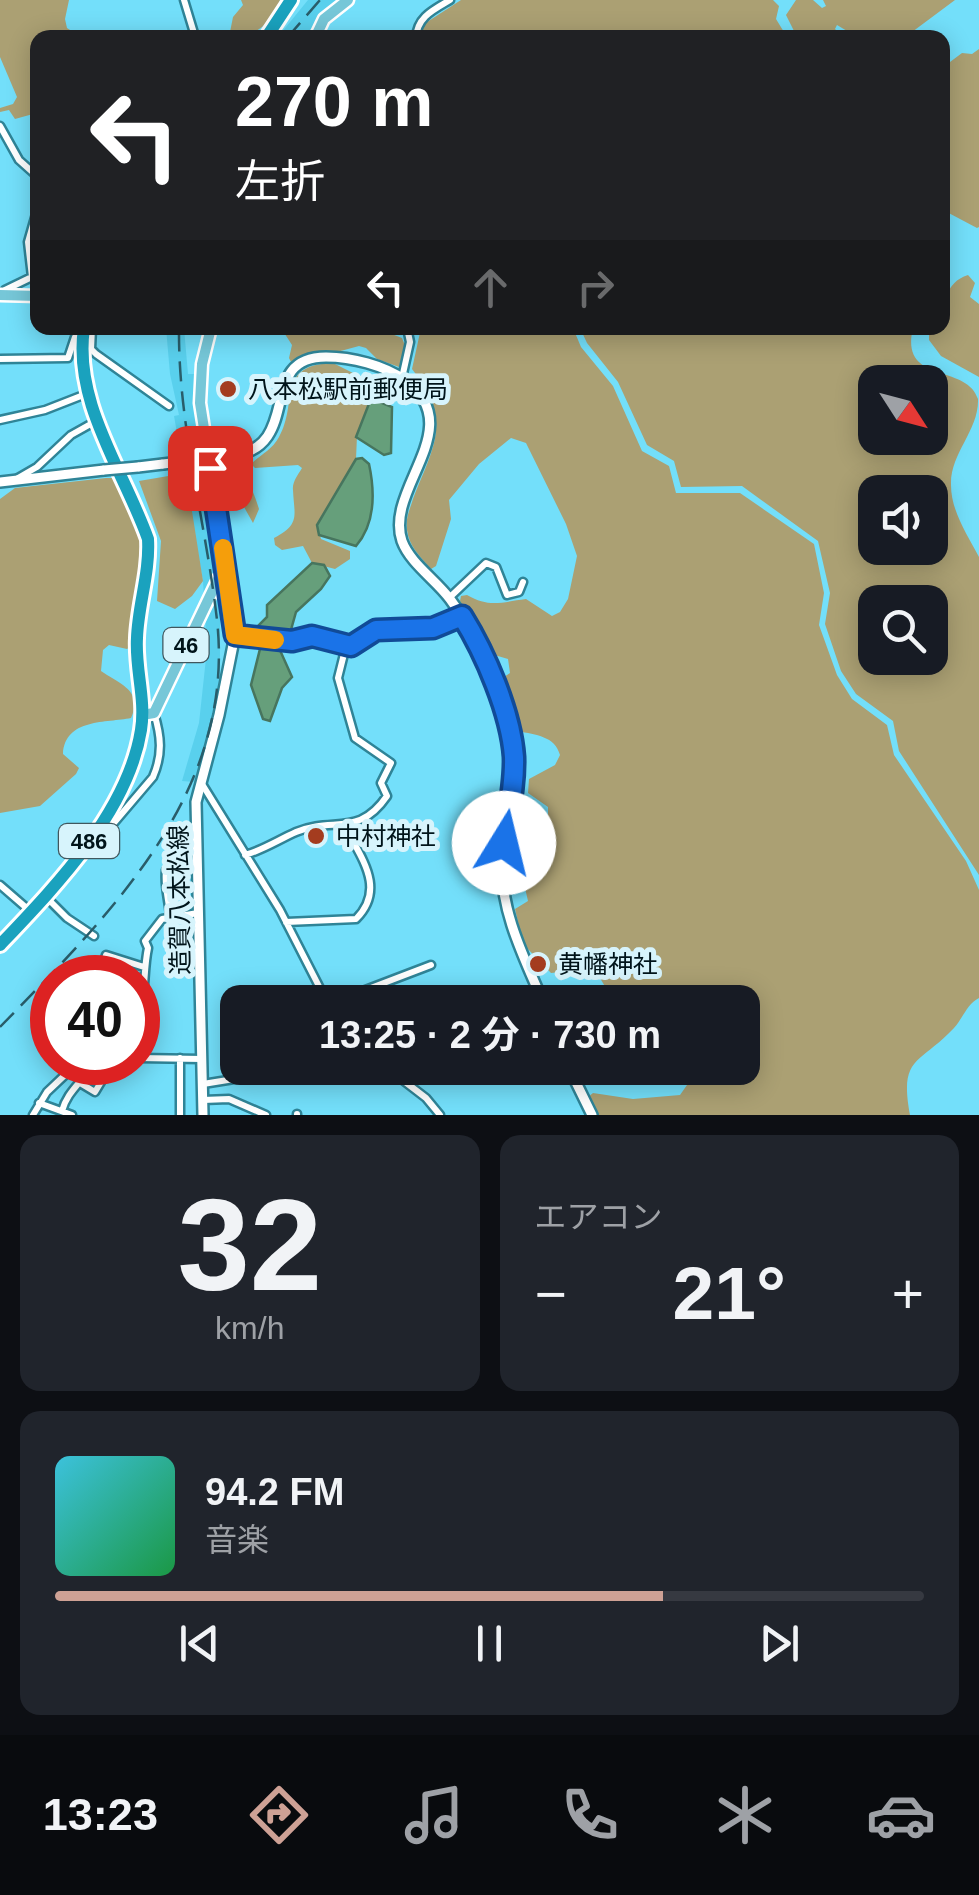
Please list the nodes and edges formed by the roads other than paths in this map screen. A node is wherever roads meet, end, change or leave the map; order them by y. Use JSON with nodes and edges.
{"nodes":[{"id":1,"x":184,"y":0,"type":"edge"},
{"id":2,"x":292,"y":0,"type":"edge"},
{"id":3,"x":348,"y":0,"type":"edge"},
{"id":4,"x":450,"y":0,"type":"edge"},
{"id":5,"x":193,"y":30,"type":"edge"},
{"id":6,"x":271,"y":30,"type":"edge"},
{"id":7,"x":318,"y":30,"type":"edge"},
{"id":8,"x":417,"y":30,"type":"edge"},
{"id":9,"x":0,"y":126,"type":"edge"},
{"id":10,"x":30,"y":170,"type":"edge"},
{"id":11,"x":30,"y":278,"type":"edge"},
{"id":12,"x":2,"y":295,"type":"edge"},
{"id":13,"x":30,"y":296,"type":"edge"},
{"id":14,"x":77,"y":335,"type":"edge"},
{"id":15,"x":88,"y":335,"type":"edge"},
{"id":16,"x":90,"y":335,"type":"edge"},
{"id":17,"x":210,"y":335,"type":"edge"},
{"id":18,"x":408,"y":335,"type":"edge"},
{"id":19,"x":0,"y":359,"type":"edge"},
{"id":20,"x":402,"y":378,"type":"junction"},
{"id":21,"x":88,"y":394,"type":"junction"},
{"id":22,"x":169,"y":406,"type":"dead end"},
{"id":23,"x":0,"y":420,"type":"edge"},
{"id":24,"x":98,"y":421,"type":"junction"},
{"id":25,"x":14,"y":480,"type":"junction"},
{"id":26,"x":0,"y":482,"type":"edge"},
{"id":27,"x":226,"y":570,"type":"junction"},
{"id":28,"x":523,"y":582,"type":"dead end"},
{"id":29,"x":449,"y":598,"type":"junction"},
{"id":30,"x":462,"y":616,"type":"junction"},
{"id":31,"x":235,"y":635,"type":"junction"},
{"id":32,"x":346,"y":646,"type":"junction"},
{"id":33,"x":148,"y":714,"type":"junction"},
{"id":34,"x":202,"y":784,"type":"junction"},
{"id":35,"x":345,"y":826,"type":"junction"},
{"id":36,"x":245,"y":855,"type":"junction"},
{"id":37,"x":77,"y":859,"type":"junction"},
{"id":38,"x":166,"y":870,"type":"dead end"},
{"id":39,"x":0,"y":885,"type":"edge"},
{"id":40,"x":45,"y":896,"type":"junction"},
{"id":41,"x":31,"y":912,"type":"junction"},
{"id":42,"x":198,"y":913,"type":"junction"},
{"id":43,"x":170,"y":916,"type":"junction"},
{"id":44,"x":286,"y":922,"type":"junction"},
{"id":45,"x":94,"y":936,"type":"dead end"},
{"id":46,"x":0,"y":945,"type":"edge"},
{"id":47,"x":147,"y":955,"type":"edge"},
{"id":48,"x":430,"y":965,"type":"dead end"},
{"id":49,"x":319,"y":985,"type":"edge"},
{"id":50,"x":375,"y":985,"type":"edge"},
{"id":51,"x":536,"y":985,"type":"edge"},
{"id":52,"x":160,"y":1058,"type":"edge"},
{"id":53,"x":180,"y":1058,"type":"junction"},
{"id":54,"x":202,"y":1059,"type":"junction"},
{"id":55,"x":220,"y":1081,"type":"edge"},
{"id":56,"x":203,"y":1084,"type":"junction"},
{"id":57,"x":56,"y":1085,"type":"edge"},
{"id":58,"x":78,"y":1085,"type":"edge"},
{"id":59,"x":409,"y":1085,"type":"edge"},
{"id":60,"x":577,"y":1085,"type":"edge"},
{"id":61,"x":203,"y":1100,"type":"junction"},
{"id":62,"x":39,"y":1103,"type":"junction"},
{"id":63,"x":62,"y":1112,"type":"junction"},
{"id":64,"x":33,"y":1115,"type":"edge"},
{"id":65,"x":72,"y":1115,"type":"edge"},
{"id":66,"x":180,"y":1115,"type":"edge"},
{"id":67,"x":203,"y":1115,"type":"edge"},
{"id":68,"x":266,"y":1115,"type":"edge"},
{"id":69,"x":440,"y":1115,"type":"edge"},
{"id":70,"x":592,"y":1115,"type":"edge"}],
"edges":[{"from":1,"to":5,"type":"street"},
{"from":2,"to":6,"type":"highway"},
{"from":3,"to":7,"type":"main road"},
{"from":4,"to":8,"type":"street"},
{"from":9,"to":10,"type":"street"},
{"from":11,"to":12,"type":"street"},
{"from":12,"to":13,"type":"main road"},
{"from":14,"to":19,"type":"street"},
{"from":15,"to":21,"type":"highway","number":"486"},
{"from":16,"to":22,"type":"street"},
{"from":17,"to":27,"type":"main road"},
{"from":18,"to":20,"type":"street"},
{"from":20,"to":25,"type":"street","bridge":true},
{"from":20,"to":29,"type":"street"},
{"from":21,"to":23,"type":"street"},
{"from":21,"to":24,"type":"highway","number":"486"},
{"from":24,"to":25,"type":"street"},
{"from":24,"to":33,"type":"highway","number":"486"},
{"from":25,"to":26,"type":"street"},
{"from":27,"to":31,"type":"street","name":"造賀八本松線"},
{"from":27,"to":33,"type":"main road","number":"46"},
{"from":28,"to":29,"type":"street"},
{"from":29,"to":30,"type":"street"},
{"from":30,"to":32,"type":"street"},
{"from":30,"to":51,"type":"street"},
{"from":31,"to":32,"type":"street"},
{"from":31,"to":34,"type":"street","name":"造賀八本松線"},
{"from":32,"to":35,"type":"street"},
{"from":33,"to":37,"type":"highway","number":"486"},
{"from":33,"to":37,"type":"street"},
{"from":34,"to":36,"type":"street"},
{"from":34,"to":42,"type":"street","name":"造賀八本松線"},
{"from":35,"to":36,"type":"street"},
{"from":35,"to":44,"type":"street"},
{"from":36,"to":44,"type":"street"},
{"from":37,"to":40,"type":"highway","number":"486"},
{"from":38,"to":43,"type":"street"},
{"from":39,"to":41,"type":"street"},
{"from":40,"to":41,"type":"highway","number":"486"},
{"from":40,"to":45,"type":"street"},
{"from":41,"to":46,"type":"highway","number":"486"},
{"from":42,"to":43,"type":"street"},
{"from":42,"to":54,"type":"street","name":"造賀八本松線"},
{"from":43,"to":47,"type":"street"},
{"from":44,"to":49,"type":"street"},
{"from":48,"to":50,"type":"street"},
{"from":52,"to":53,"type":"street"},
{"from":53,"to":54,"type":"street"},
{"from":53,"to":66,"type":"street"},
{"from":54,"to":56,"type":"street","name":"造賀八本松線"},
{"from":55,"to":56,"type":"street"},
{"from":56,"to":61,"type":"street","name":"造賀八本松線"},
{"from":57,"to":62,"type":"street"},
{"from":58,"to":63,"type":"street"},
{"from":59,"to":69,"type":"street"},
{"from":60,"to":70,"type":"street"},
{"from":61,"to":67,"type":"street","name":"造賀八本松線"},
{"from":61,"to":68,"type":"street"},
{"from":62,"to":63,"type":"street"},
{"from":62,"to":64,"type":"street"},
{"from":63,"to":65,"type":"street"}]}
